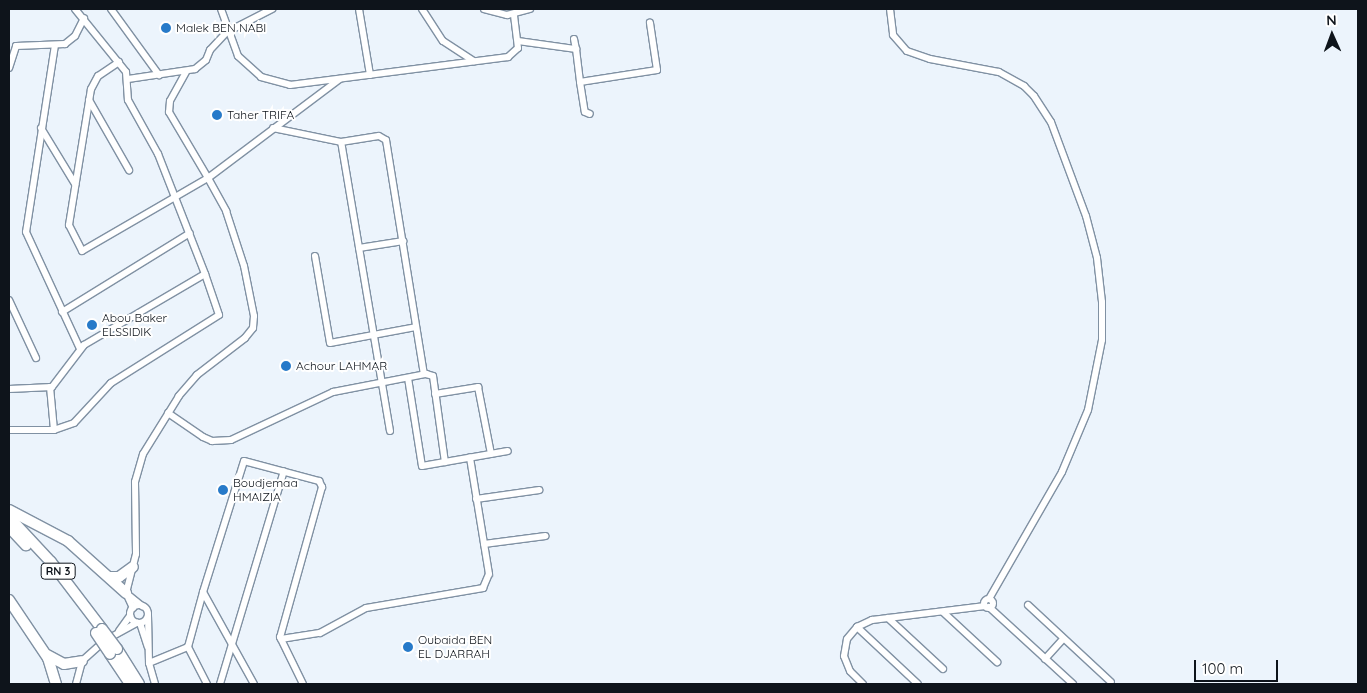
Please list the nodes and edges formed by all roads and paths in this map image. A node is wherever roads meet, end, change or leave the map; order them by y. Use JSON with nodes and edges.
{"nodes":[{"id":1,"x":75,"y":9,"type":"edge"},
{"id":2,"x":111,"y":9,"type":"edge"},
{"id":3,"x":220,"y":9,"type":"edge"},
{"id":4,"x":272,"y":9,"type":"edge"},
{"id":5,"x":359,"y":9,"type":"edge"},
{"id":6,"x":422,"y":9,"type":"edge"},
{"id":7,"x":484,"y":9,"type":"edge"},
{"id":8,"x":530,"y":9,"type":"edge"},
{"id":9,"x":890,"y":9,"type":"edge"},
{"id":10,"x":514,"y":14,"type":"junction"},
{"id":11,"x":84,"y":18,"type":"junction"},
{"id":12,"x":650,"y":23,"type":"dead end"},
{"id":13,"x":227,"y":32,"type":"junction"},
{"id":14,"x":574,"y":39,"type":"dead end"},
{"id":15,"x":518,"y":40,"type":"junction"},
{"id":16,"x":55,"y":45,"type":"junction"},
{"id":17,"x":576,"y":49,"type":"junction"},
{"id":18,"x":119,"y":62,"type":"junction"},
{"id":19,"x":475,"y":62,"type":"junction"},
{"id":20,"x":9,"y":68,"type":"edge"},
{"id":21,"x":186,"y":72,"type":"junction"},
{"id":22,"x":159,"y":75,"type":"junction"},
{"id":23,"x":370,"y":75,"type":"junction"},
{"id":24,"x":341,"y":78,"type":"junction"},
{"id":25,"x":128,"y":79,"type":"junction"},
{"id":26,"x":580,"y":82,"type":"junction"},
{"id":27,"x":89,"y":100,"type":"junction"},
{"id":28,"x":590,"y":114,"type":"dead end"},
{"id":29,"x":41,"y":128,"type":"junction"},
{"id":30,"x":273,"y":128,"type":"junction"},
{"id":31,"x":341,"y":142,"type":"junction"},
{"id":32,"x":130,"y":170,"type":"dead end"},
{"id":33,"x":208,"y":178,"type":"junction"},
{"id":34,"x":75,"y":184,"type":"junction"},
{"id":35,"x":176,"y":197,"type":"junction"},
{"id":36,"x":190,"y":234,"type":"junction"},
{"id":37,"x":402,"y":241,"type":"junction"},
{"id":38,"x":359,"y":248,"type":"junction"},
{"id":39,"x":315,"y":256,"type":"dead end"},
{"id":40,"x":205,"y":274,"type":"junction"},
{"id":41,"x":9,"y":300,"type":"edge"},
{"id":42,"x":62,"y":312,"type":"junction"},
{"id":43,"x":416,"y":328,"type":"junction"},
{"id":44,"x":373,"y":335,"type":"junction"},
{"id":45,"x":80,"y":349,"type":"junction"},
{"id":46,"x":36,"y":358,"type":"dead end"},
{"id":47,"x":424,"y":374,"type":"junction"},
{"id":48,"x":408,"y":378,"type":"junction"},
{"id":49,"x":381,"y":382,"type":"junction"},
{"id":50,"x":50,"y":387,"type":"junction"},
{"id":51,"x":9,"y":389,"type":"edge"},
{"id":52,"x":435,"y":394,"type":"junction"},
{"id":53,"x":168,"y":413,"type":"junction"},
{"id":54,"x":9,"y":430,"type":"edge"},
{"id":55,"x":54,"y":430,"type":"junction"},
{"id":56,"x":390,"y":431,"type":"dead end"},
{"id":57,"x":508,"y":451,"type":"dead end"},
{"id":58,"x":491,"y":454,"type":"junction"},
{"id":59,"x":470,"y":458,"type":"junction"},
{"id":60,"x":445,"y":462,"type":"junction"},
{"id":61,"x":284,"y":471,"type":"junction"},
{"id":62,"x":539,"y":490,"type":"dead end"},
{"id":63,"x":476,"y":499,"type":"junction"},
{"id":64,"x":9,"y":510,"type":"edge"},
{"id":65,"x":9,"y":517,"type":"edge"},
{"id":66,"x":9,"y":528,"type":"edge"},
{"id":67,"x":545,"y":536,"type":"dead end"},
{"id":68,"x":484,"y":544,"type":"junction"},
{"id":69,"x":133,"y":567,"type":"junction"},
{"id":70,"x":109,"y":577,"type":"junction"},
{"id":71,"x":203,"y":592,"type":"junction"},
{"id":72,"x":126,"y":593,"type":"junction"},
{"id":73,"x":9,"y":600,"type":"edge"},
{"id":74,"x":1028,"y":605,"type":"dead end"},
{"id":75,"x":142,"y":606,"type":"junction"},
{"id":76,"x":987,"y":607,"type":"junction"},
{"id":77,"x":133,"y":608,"type":"junction"},
{"id":78,"x":943,"y":612,"type":"junction"},
{"id":79,"x":148,"y":615,"type":"junction"},
{"id":80,"x":130,"y":616,"type":"junction"},
{"id":81,"x":888,"y":618,"type":"junction"},
{"id":82,"x":138,"y":623,"type":"junction"},
{"id":83,"x":857,"y":627,"type":"junction"},
{"id":84,"x":99,"y":631,"type":"junction"},
{"id":85,"x":118,"y":632,"type":"junction"},
{"id":86,"x":281,"y":639,"type":"junction"},
{"id":87,"x":1063,"y":639,"type":"junction"},
{"id":88,"x":232,"y":646,"type":"junction"},
{"id":89,"x":188,"y":647,"type":"junction"},
{"id":90,"x":42,"y":648,"type":"junction"},
{"id":91,"x":149,"y":648,"type":"junction"},
{"id":92,"x":113,"y":651,"type":"junction"},
{"id":93,"x":1045,"y":659,"type":"junction"},
{"id":94,"x":82,"y":661,"type":"junction"},
{"id":95,"x":997,"y":662,"type":"dead end"},
{"id":96,"x":149,"y":663,"type":"junction"},
{"id":97,"x":943,"y":669,"type":"dead end"},
{"id":98,"x":1111,"y":682,"type":"dead end"},
{"id":99,"x":56,"y":684,"type":"edge"},
{"id":100,"x":76,"y":684,"type":"edge"},
{"id":101,"x":130,"y":684,"type":"edge"},
{"id":102,"x":139,"y":684,"type":"edge"},
{"id":103,"x":155,"y":684,"type":"edge"},
{"id":104,"x":207,"y":684,"type":"edge"},
{"id":105,"x":220,"y":684,"type":"edge"},
{"id":106,"x":254,"y":684,"type":"edge"},
{"id":107,"x":303,"y":684,"type":"edge"},
{"id":108,"x":863,"y":684,"type":"edge"},
{"id":109,"x":918,"y":684,"type":"edge"},
{"id":110,"x":1073,"y":684,"type":"edge"}],
"edges":[{"from":1,"to":11,"type":"street"},
{"from":2,"to":22,"type":"street"},
{"from":3,"to":13,"type":"street"},
{"from":4,"to":13,"type":"street"},
{"from":5,"to":23,"type":"street"},
{"from":6,"to":19,"type":"street"},
{"from":7,"to":10,"type":"street"},
{"from":8,"to":10,"type":"street"},
{"from":9,"to":76,"type":"street"},
{"from":10,"to":15,"type":"street"},
{"from":11,"to":16,"type":"street"},
{"from":11,"to":18,"type":"street"},
{"from":12,"to":26,"type":"street"},
{"from":13,"to":21,"type":"street"},
{"from":13,"to":24,"type":"street"},
{"from":14,"to":17,"type":"street"},
{"from":15,"to":17,"type":"street"},
{"from":15,"to":19,"type":"street"},
{"from":16,"to":20,"type":"street"},
{"from":16,"to":29,"type":"street"},
{"from":17,"to":26,"type":"street"},
{"from":18,"to":25,"type":"street"},
{"from":18,"to":27,"type":"street"},
{"from":19,"to":23,"type":"street"},
{"from":21,"to":22,"type":"street"},
{"from":21,"to":33,"type":"street"},
{"from":22,"to":25,"type":"street"},
{"from":23,"to":24,"type":"street"},
{"from":24,"to":30,"type":"street"},
{"from":25,"to":35,"type":"street"},
{"from":26,"to":28,"type":"street"},
{"from":27,"to":32,"type":"street"},
{"from":27,"to":34,"type":"street"},
{"from":29,"to":34,"type":"street"},
{"from":29,"to":42,"type":"street"},
{"from":30,"to":31,"type":"street"},
{"from":30,"to":33,"type":"street"},
{"from":31,"to":37,"type":"street"},
{"from":31,"to":38,"type":"street"},
{"from":33,"to":35,"type":"street"},
{"from":33,"to":53,"type":"street"},
{"from":34,"to":35,"type":"street"},
{"from":35,"to":36,"type":"street"},
{"from":36,"to":40,"type":"street"},
{"from":36,"to":42,"type":"street"},
{"from":37,"to":38,"type":"street"},
{"from":37,"to":43,"type":"street"},
{"from":38,"to":44,"type":"street"},
{"from":39,"to":44,"type":"street"},
{"from":40,"to":45,"type":"street"},
{"from":40,"to":55,"type":"street"},
{"from":41,"to":46,"type":"street"},
{"from":42,"to":45,"type":"street"},
{"from":43,"to":44,"type":"street"},
{"from":43,"to":47,"type":"street"},
{"from":44,"to":49,"type":"street"},
{"from":45,"to":50,"type":"street"},
{"from":47,"to":48,"type":"street"},
{"from":47,"to":52,"type":"street"},
{"from":48,"to":49,"type":"street"},
{"from":48,"to":60,"type":"street"},
{"from":49,"to":53,"type":"street"},
{"from":49,"to":56,"type":"street"},
{"from":50,"to":51,"type":"street"},
{"from":50,"to":55,"type":"street"},
{"from":52,"to":58,"type":"street"},
{"from":52,"to":60,"type":"street"},
{"from":53,"to":69,"type":"street"},
{"from":54,"to":55,"type":"street"},
{"from":57,"to":58,"type":"street"},
{"from":58,"to":59,"type":"street"},
{"from":59,"to":60,"type":"street"},
{"from":59,"to":63,"type":"street"},
{"from":61,"to":71,"type":"street"},
{"from":61,"to":86,"type":"street"},
{"from":61,"to":88,"type":"street"},
{"from":62,"to":63,"type":"street"},
{"from":63,"to":68,"type":"street"},
{"from":64,"to":70,"type":"highway"},
{"from":65,"to":84,"type":"highway","number":"RN 3"},
{"from":66,"to":84,"type":"highway","number":"RN 3"},
{"from":67,"to":68,"type":"street"},
{"from":68,"to":86,"type":"street"},
{"from":69,"to":70,"type":"highway"},
{"from":69,"to":72,"type":"street"},
{"from":70,"to":72,"type":"highway"},
{"from":71,"to":88,"type":"street"},
{"from":71,"to":89,"type":"street"},
{"from":72,"to":75,"type":"street"},
{"from":72,"to":77,"type":"street"},
{"from":73,"to":90,"type":"highway"},
{"from":74,"to":87,"type":"street"},
{"from":75,"to":77,"type":"street"},
{"from":75,"to":79,"type":"street"},
{"from":76,"to":78,"type":"street"},
{"from":76,"to":93,"type":"street"},
{"from":77,"to":80,"type":"street"},
{"from":78,"to":81,"type":"street"},
{"from":78,"to":95,"type":"street"},
{"from":79,"to":82,"type":"street"},
{"from":79,"to":91,"type":"street"},
{"from":80,"to":82,"type":"street"},
{"from":80,"to":85,"type":"street"},
{"from":81,"to":83,"type":"street"},
{"from":81,"to":97,"type":"street"},
{"from":82,"to":85,"type":"street"},
{"from":82,"to":91,"type":"street"},
{"from":83,"to":108,"type":"street"},
{"from":83,"to":109,"type":"street"},
{"from":84,"to":92,"type":"highway","number":"RN 3","bridge":true},
{"from":85,"to":94,"type":"street"},
{"from":86,"to":107,"type":"street"},
{"from":87,"to":93,"type":"street"},
{"from":87,"to":98,"type":"street"},
{"from":88,"to":105,"type":"street"},
{"from":88,"to":106,"type":"street"},
{"from":89,"to":96,"type":"street"},
{"from":89,"to":104,"type":"street"},
{"from":90,"to":94,"type":"highway"},
{"from":90,"to":99,"type":"highway"},
{"from":91,"to":96,"type":"street"},
{"from":92,"to":101,"type":"highway","number":"RN 3"},
{"from":92,"to":102,"type":"highway","number":"RN 3"},
{"from":93,"to":110,"type":"street"},
{"from":94,"to":100,"type":"street"},
{"from":96,"to":103,"type":"street"}]}
